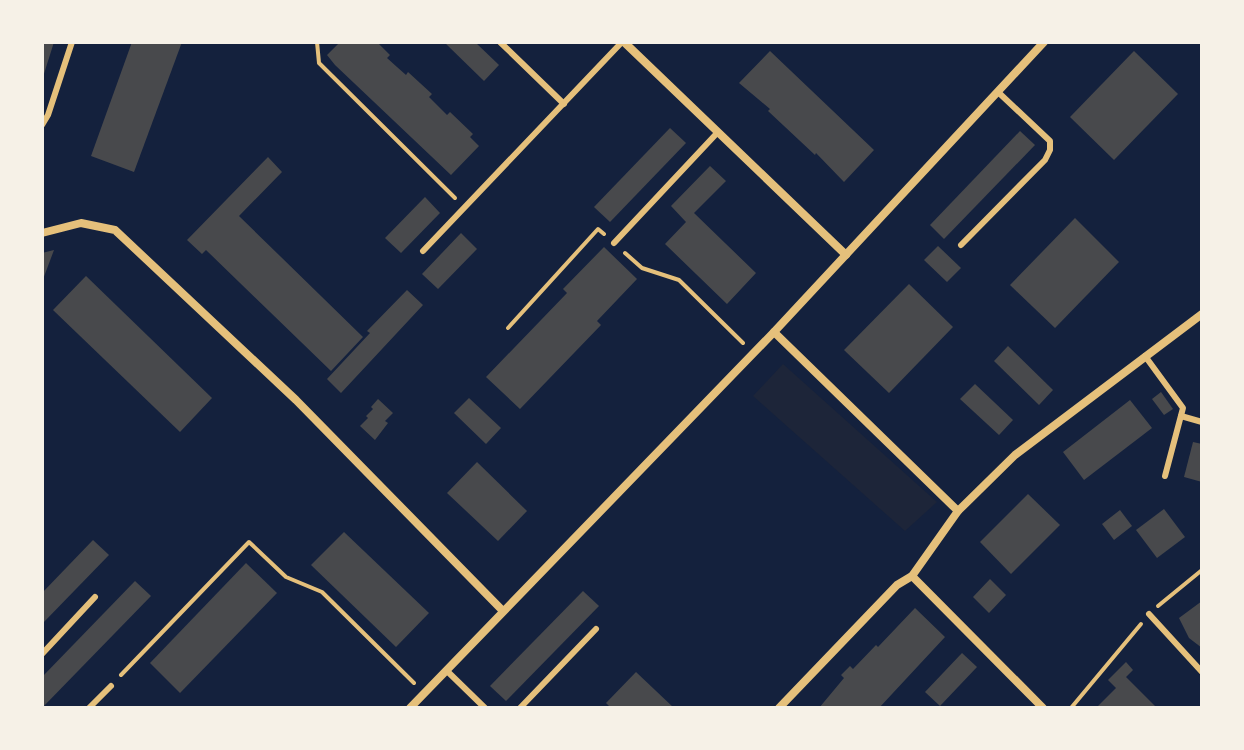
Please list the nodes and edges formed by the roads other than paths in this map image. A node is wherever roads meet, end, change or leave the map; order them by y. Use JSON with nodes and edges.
{"nodes":[{"id":1,"x":72,"y":42,"type":"edge"},
{"id":2,"x":500,"y":42,"type":"edge"},
{"id":3,"x":623,"y":42,"type":"edge"},
{"id":4,"x":1044,"y":42,"type":"edge"},
{"id":5,"x":998,"y":92,"type":"junction"},
{"id":6,"x":564,"y":104,"type":"junction"},
{"id":7,"x":42,"y":125,"type":"edge"},
{"id":8,"x":718,"y":132,"type":"junction"},
{"id":9,"x":42,"y":233,"type":"edge"},
{"id":10,"x":614,"y":243,"type":"road end"},
{"id":11,"x":961,"y":245,"type":"dead end"},
{"id":12,"x":423,"y":251,"type":"dead end"},
{"id":13,"x":846,"y":255,"type":"junction"},
{"id":14,"x":1202,"y":314,"type":"edge"},
{"id":15,"x":774,"y":332,"type":"junction"},
{"id":16,"x":1145,"y":356,"type":"junction"},
{"id":17,"x":1181,"y":416,"type":"junction"},
{"id":18,"x":1202,"y":422,"type":"edge"},
{"id":19,"x":1165,"y":476,"type":"dead end"},
{"id":20,"x":958,"y":511,"type":"junction"},
{"id":21,"x":912,"y":576,"type":"junction"},
{"id":22,"x":95,"y":597,"type":"dead end"},
{"id":23,"x":502,"y":610,"type":"junction"},
{"id":24,"x":1149,"y":614,"type":"road end"},
{"id":25,"x":596,"y":629,"type":"dead end"},
{"id":26,"x":42,"y":654,"type":"edge"},
{"id":27,"x":446,"y":670,"type":"junction"},
{"id":28,"x":1202,"y":672,"type":"edge"},
{"id":29,"x":111,"y":686,"type":"road end"},
{"id":30,"x":89,"y":708,"type":"edge"},
{"id":31,"x":410,"y":708,"type":"edge"},
{"id":32,"x":485,"y":708,"type":"edge"},
{"id":33,"x":520,"y":708,"type":"edge"},
{"id":34,"x":779,"y":708,"type":"edge"},
{"id":35,"x":1043,"y":708,"type":"edge"}],
"edges":[{"from":1,"to":7,"type":"lane"},
{"from":2,"to":6,"type":"lane"},
{"from":3,"to":6,"type":"lane"},
{"from":3,"to":8,"type":"street"},
{"from":4,"to":5,"type":"street"},
{"from":5,"to":11,"type":"lane"},
{"from":5,"to":13,"type":"street"},
{"from":6,"to":12,"type":"lane"},
{"from":8,"to":10,"type":"lane"},
{"from":8,"to":13,"type":"street"},
{"from":9,"to":23,"type":"street"},
{"from":13,"to":15,"type":"street"},
{"from":14,"to":16,"type":"street"},
{"from":15,"to":20,"type":"street"},
{"from":15,"to":23,"type":"street"},
{"from":16,"to":17,"type":"lane"},
{"from":16,"to":20,"type":"street"},
{"from":17,"to":18,"type":"lane"},
{"from":17,"to":19,"type":"lane"},
{"from":20,"to":21,"type":"street"},
{"from":21,"to":34,"type":"street"},
{"from":21,"to":35,"type":"street"},
{"from":22,"to":26,"type":"lane"},
{"from":23,"to":27,"type":"street"},
{"from":24,"to":28,"type":"lane"},
{"from":25,"to":33,"type":"lane"},
{"from":27,"to":31,"type":"street"},
{"from":27,"to":32,"type":"lane"},
{"from":29,"to":30,"type":"lane"}]}
